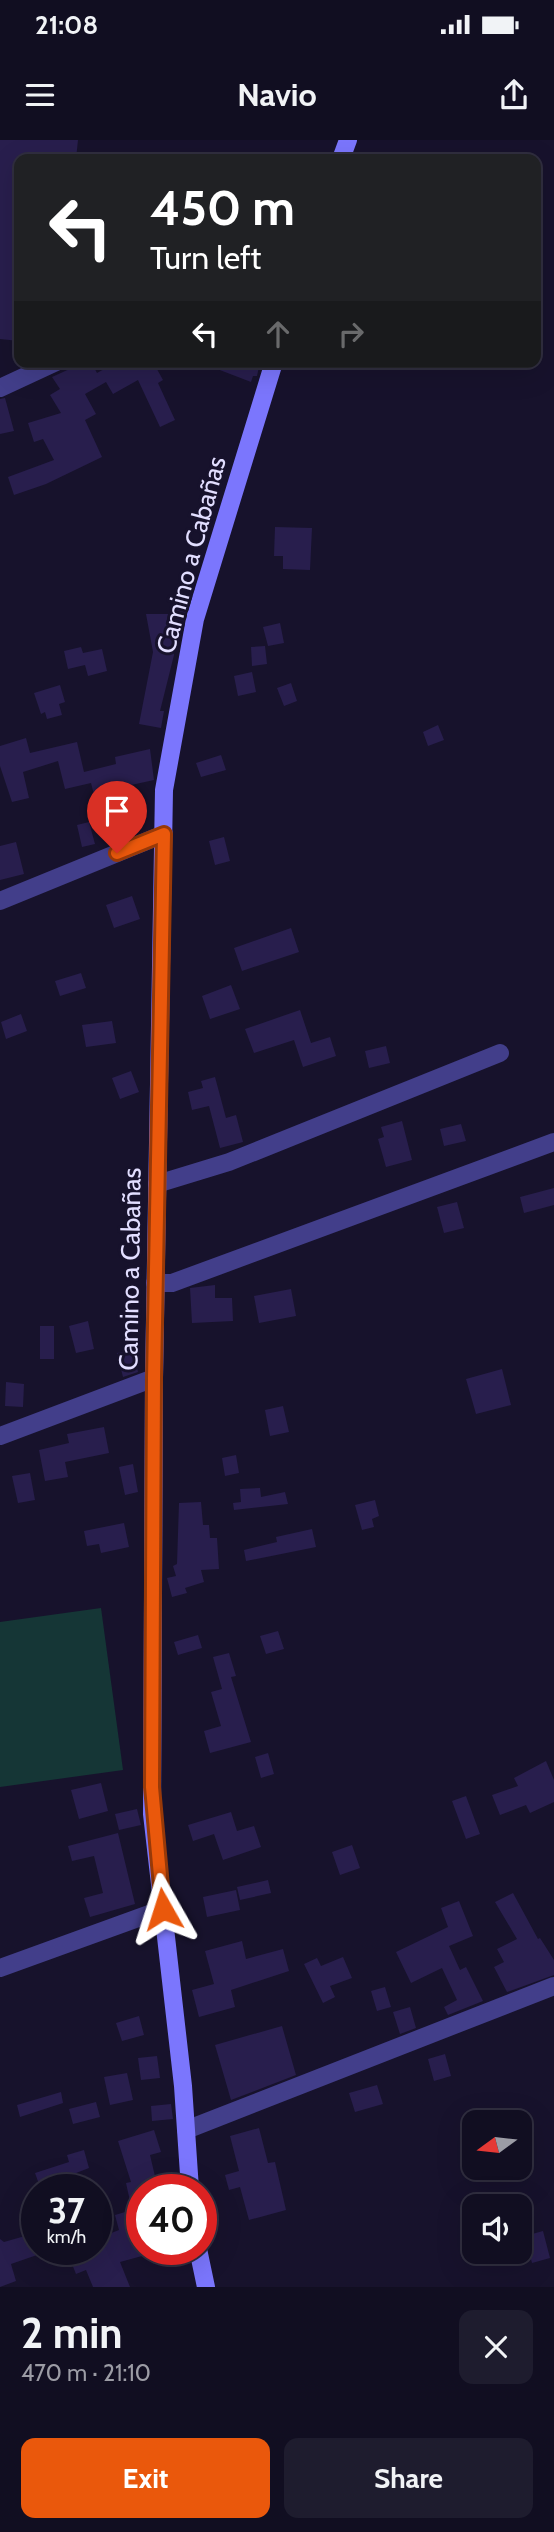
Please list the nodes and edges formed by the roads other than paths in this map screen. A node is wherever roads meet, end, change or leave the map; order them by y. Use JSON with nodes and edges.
{"nodes":[{"id":1,"x":43,"y":368,"type":"edge"},
{"id":2,"x":272,"y":368,"type":"edge"},
{"id":3,"x":0,"y":388,"type":"edge"},
{"id":4,"x":164,"y":834,"type":"junction"},
{"id":5,"x":0,"y":901,"type":"edge"},
{"id":6,"x":500,"y":1053,"type":"dead end"},
{"id":7,"x":554,"y":1142,"type":"edge"},
{"id":8,"x":157,"y":1184,"type":"junction"},
{"id":9,"x":155,"y":1283,"type":"junction"},
{"id":10,"x":154,"y":1378,"type":"junction"},
{"id":11,"x":0,"y":1436,"type":"edge"},
{"id":12,"x":163,"y":1909,"type":"junction"},
{"id":13,"x":0,"y":1968,"type":"edge"},
{"id":14,"x":554,"y":1986,"type":"edge"},
{"id":15,"x":186,"y":2130,"type":"junction"},
{"id":16,"x":189,"y":2174,"type":"edge"},
{"id":17,"x":201,"y":2265,"type":"edge"},
{"id":18,"x":206,"y":2287,"type":"edge"}],
"edges":[{"from":1,"to":3,"type":"street"},
{"from":2,"to":4,"type":"street","name":"Camino a Cabañas"},
{"from":4,"to":5,"type":"street"},
{"from":4,"to":8,"type":"street","name":"Camino a Cabañas"},
{"from":6,"to":8,"type":"street"},
{"from":7,"to":9,"type":"street"},
{"from":8,"to":9,"type":"street","name":"Camino a Cabañas"},
{"from":9,"to":10,"type":"street","name":"Camino a Cabañas"},
{"from":10,"to":11,"type":"street"},
{"from":10,"to":12,"type":"street","name":"Camino a Cabañas"},
{"from":12,"to":13,"type":"street"},
{"from":12,"to":15,"type":"street","name":"Camino a Cabañas"},
{"from":14,"to":15,"type":"street"},
{"from":15,"to":16,"type":"street","name":"Camino a Cabañas"},
{"from":17,"to":18,"type":"street"}]}
